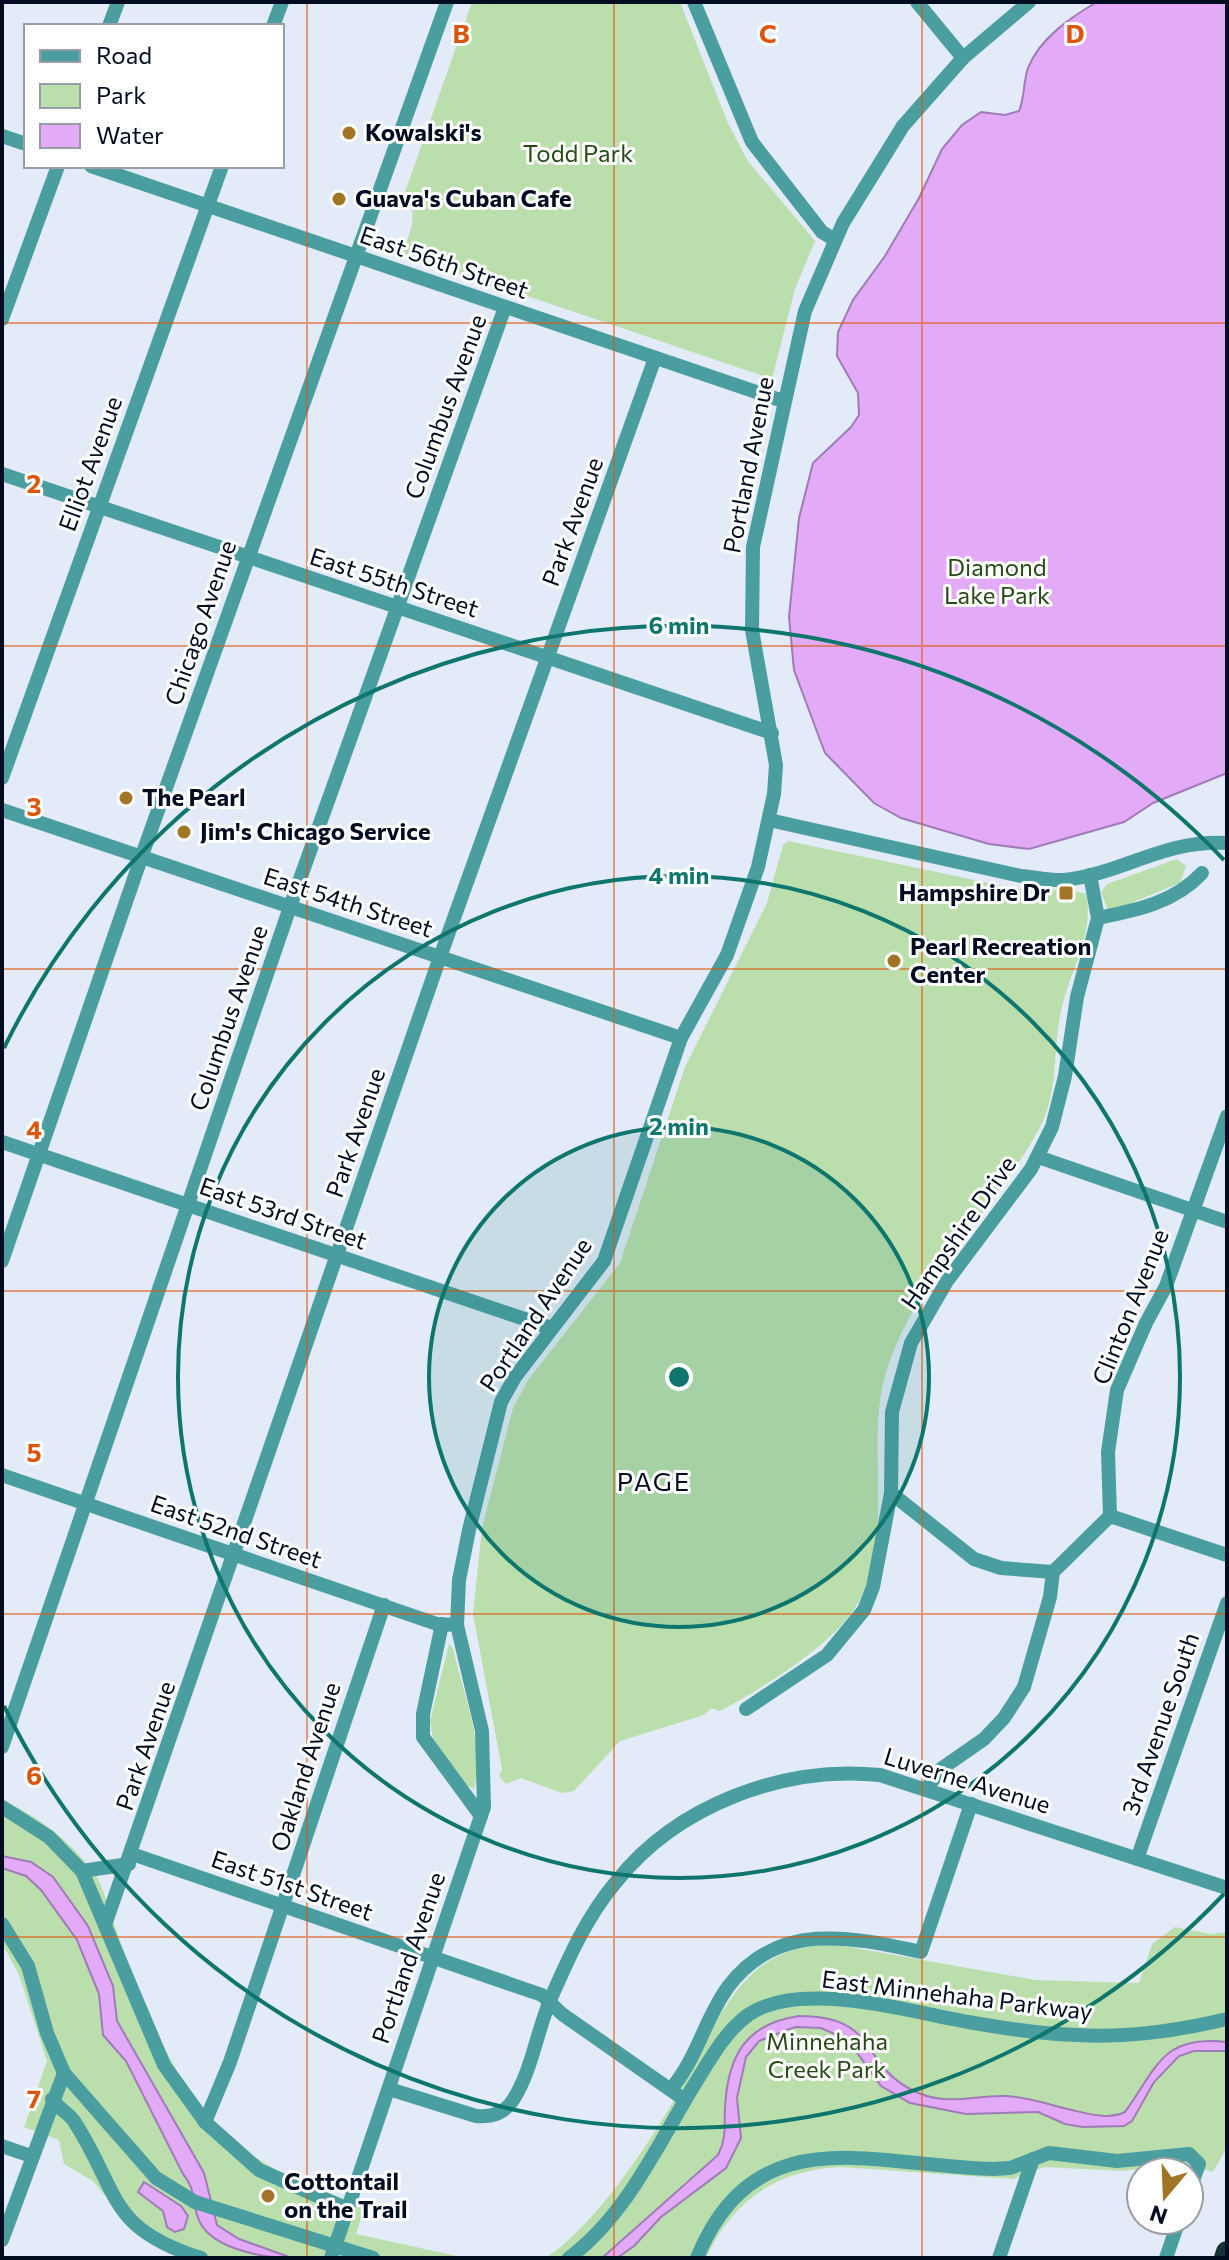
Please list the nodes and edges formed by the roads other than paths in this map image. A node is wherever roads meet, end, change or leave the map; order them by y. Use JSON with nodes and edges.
{"nodes":[{"id":1,"x":118,"y":2,"type":"edge"},
{"id":2,"x":282,"y":2,"type":"edge"},
{"id":3,"x":447,"y":2,"type":"edge"},
{"id":4,"x":694,"y":2,"type":"edge"},
{"id":5,"x":917,"y":2,"type":"edge"},
{"id":6,"x":1029,"y":2,"type":"edge"},
{"id":7,"x":110,"y":24,"type":"edge"},
{"id":8,"x":274,"y":24,"type":"edge"},
{"id":9,"x":963,"y":58,"type":"junction"},
{"id":10,"x":2,"y":136,"type":"edge"},
{"id":11,"x":24,"y":143,"type":"edge"},
{"id":12,"x":57,"y":168,"type":"edge"},
{"id":13,"x":97,"y":168,"type":"edge"},
{"id":14,"x":221,"y":168,"type":"edge"},
{"id":15,"x":208,"y":206,"type":"junction"},
{"id":16,"x":835,"y":240,"type":"junction"},
{"id":17,"x":355,"y":256,"type":"junction"},
{"id":18,"x":505,"y":307,"type":"junction"},
{"id":19,"x":2,"y":319,"type":"edge"},
{"id":20,"x":655,"y":358,"type":"junction"},
{"id":21,"x":783,"y":401,"type":"junction"},
{"id":22,"x":2,"y":474,"type":"edge"},
{"id":23,"x":99,"y":506,"type":"junction"},
{"id":24,"x":248,"y":558,"type":"junction"},
{"id":25,"x":398,"y":607,"type":"junction"},
{"id":26,"x":548,"y":657,"type":"junction"},
{"id":27,"x":772,"y":733,"type":"junction"},
{"id":28,"x":2,"y":778,"type":"edge"},
{"id":29,"x":2,"y":810,"type":"edge"},
{"id":30,"x":769,"y":820,"type":"junction"},
{"id":31,"x":1227,"y":843,"type":"edge"},
{"id":32,"x":142,"y":858,"type":"junction"},
{"id":33,"x":1202,"y":873,"type":"dead end"},
{"id":34,"x":1090,"y":875,"type":"junction"},
{"id":35,"x":290,"y":907,"type":"junction"},
{"id":36,"x":1098,"y":918,"type":"junction"},
{"id":37,"x":440,"y":957,"type":"junction"},
{"id":38,"x":681,"y":1038,"type":"junction"},
{"id":39,"x":1227,"y":1116,"type":"edge"},
{"id":40,"x":2,"y":1142,"type":"edge"},
{"id":41,"x":38,"y":1155,"type":"junction"},
{"id":42,"x":1038,"y":1157,"type":"junction"},
{"id":43,"x":188,"y":1205,"type":"junction"},
{"id":44,"x":1193,"y":1211,"type":"junction"},
{"id":45,"x":1227,"y":1222,"type":"edge"},
{"id":46,"x":337,"y":1255,"type":"junction"},
{"id":47,"x":2,"y":1261,"type":"edge"},
{"id":48,"x":551,"y":1328,"type":"junction"},
{"id":49,"x":2,"y":1475,"type":"edge"},
{"id":50,"x":891,"y":1493,"type":"junction"},
{"id":51,"x":85,"y":1504,"type":"junction"},
{"id":52,"x":1110,"y":1516,"type":"junction"},
{"id":53,"x":234,"y":1555,"type":"junction"},
{"id":54,"x":1227,"y":1555,"type":"edge"},
{"id":55,"x":1053,"y":1572,"type":"junction"},
{"id":56,"x":1227,"y":1603,"type":"edge"},
{"id":57,"x":384,"y":1605,"type":"junction"},
{"id":58,"x":450,"y":1625,"type":"junction"},
{"id":59,"x":746,"y":1709,"type":"dead end"},
{"id":60,"x":2,"y":1747,"type":"edge"},
{"id":61,"x":927,"y":1788,"type":"junction"},
{"id":62,"x":971,"y":1804,"type":"junction"},
{"id":63,"x":2,"y":1807,"type":"edge"},
{"id":64,"x":481,"y":1816,"type":"junction"},
{"id":65,"x":131,"y":1859,"type":"junction"},
{"id":66,"x":1137,"y":1859,"type":"junction"},
{"id":67,"x":82,"y":1871,"type":"junction"},
{"id":68,"x":1227,"y":1888,"type":"edge"},
{"id":69,"x":283,"y":1906,"type":"junction"},
{"id":70,"x":2,"y":1924,"type":"edge"},
{"id":71,"x":105,"y":1925,"type":"junction"},
{"id":72,"x":431,"y":1958,"type":"junction"},
{"id":73,"x":550,"y":2001,"type":"junction"},
{"id":74,"x":1227,"y":2019,"type":"edge"},
{"id":75,"x":64,"y":2073,"type":"junction"},
{"id":76,"x":389,"y":2089,"type":"junction"},
{"id":77,"x":671,"y":2089,"type":"junction"},
{"id":78,"x":52,"y":2099,"type":"junction"},
{"id":79,"x":685,"y":2100,"type":"junction"},
{"id":80,"x":205,"y":2122,"type":"junction"},
{"id":81,"x":2,"y":2146,"type":"edge"},
{"id":82,"x":31,"y":2156,"type":"junction"},
{"id":83,"x":1168,"y":2156,"type":"edge"},
{"id":84,"x":1191,"y":2156,"type":"edge"},
{"id":85,"x":1033,"y":2159,"type":"junction"},
{"id":86,"x":1125,"y":2160,"type":"edge"},
{"id":87,"x":347,"y":2209,"type":"junction"},
{"id":88,"x":1174,"y":2236,"type":"edge"},
{"id":89,"x":2,"y":2240,"type":"edge"},
{"id":90,"x":1227,"y":2252,"type":"edge"},
{"id":91,"x":167,"y":2253,"type":"edge"},
{"id":92,"x":332,"y":2253,"type":"edge"},
{"id":93,"x":201,"y":2258,"type":"edge"},
{"id":94,"x":373,"y":2258,"type":"edge"},
{"id":95,"x":569,"y":2258,"type":"edge"},
{"id":96,"x":697,"y":2258,"type":"edge"},
{"id":97,"x":999,"y":2258,"type":"edge"},
{"id":98,"x":1166,"y":2258,"type":"edge"},
{"id":99,"x":1225,"y":2258,"type":"edge"}],
"edges":[{"from":1,"to":7,"type":"street"},
{"from":2,"to":8,"type":"street"},
{"from":3,"to":17,"type":"street","name":"Chicago Avenue"},
{"from":4,"to":16,"type":"street"},
{"from":5,"to":9,"type":"street"},
{"from":6,"to":9,"type":"street","name":"Portland Avenue"},
{"from":9,"to":16,"type":"street","name":"Portland Avenue"},
{"from":10,"to":11,"type":"street"},
{"from":12,"to":19,"type":"street"},
{"from":13,"to":15,"type":"street","name":"East 56th Street"},
{"from":14,"to":15,"type":"street","name":"Elliot Avenue"},
{"from":15,"to":17,"type":"street","name":"East 56th Street"},
{"from":15,"to":23,"type":"street","name":"Elliot Avenue"},
{"from":16,"to":21,"type":"street","name":"Portland Avenue"},
{"from":17,"to":18,"type":"street","name":"East 56th Street"},
{"from":17,"to":24,"type":"street","name":"Chicago Avenue"},
{"from":18,"to":20,"type":"street","name":"East 56th Street"},
{"from":18,"to":25,"type":"street","name":"Columbus Avenue"},
{"from":20,"to":21,"type":"street","name":"East 56th Street"},
{"from":20,"to":26,"type":"street","name":"Park Avenue"},
{"from":21,"to":27,"type":"street","name":"Portland Avenue"},
{"from":22,"to":23,"type":"street","name":"East 55th Street"},
{"from":23,"to":24,"type":"street","name":"East 55th Street"},
{"from":23,"to":28,"type":"street","name":"Elliot Avenue"},
{"from":24,"to":25,"type":"street","name":"East 55th Street"},
{"from":24,"to":32,"type":"street","name":"Chicago Avenue"},
{"from":25,"to":26,"type":"street","name":"East 55th Street"},
{"from":25,"to":35,"type":"street","name":"Columbus Avenue"},
{"from":26,"to":27,"type":"street","name":"East 55th Street"},
{"from":26,"to":37,"type":"street","name":"Park Avenue"},
{"from":27,"to":30,"type":"street","name":"Portland Avenue"},
{"from":29,"to":32,"type":"street","name":"East 54th Street"},
{"from":30,"to":34,"type":"street"},
{"from":30,"to":38,"type":"street","name":"Portland Avenue"},
{"from":31,"to":34,"type":"street"},
{"from":32,"to":35,"type":"street","name":"East 54th Street"},
{"from":32,"to":41,"type":"street","name":"Chicago Avenue"},
{"from":33,"to":36,"type":"street"},
{"from":34,"to":36,"type":"street","name":"Hampshire Drive"},
{"from":35,"to":37,"type":"street","name":"East 54th Street"},
{"from":35,"to":43,"type":"street","name":"Columbus Avenue"},
{"from":36,"to":42,"type":"street","name":"Hampshire Drive"},
{"from":37,"to":38,"type":"street","name":"East 54th Street"},
{"from":37,"to":46,"type":"street","name":"Park Avenue"},
{"from":38,"to":48,"type":"street","name":"Portland Avenue"},
{"from":39,"to":44,"type":"street","name":"Clinton Avenue"},
{"from":40,"to":41,"type":"street","name":"East 53rd Street"},
{"from":41,"to":43,"type":"street","name":"East 53rd Street"},
{"from":41,"to":47,"type":"street","name":"Chicago Avenue"},
{"from":42,"to":44,"type":"street"},
{"from":42,"to":50,"type":"street","name":"Hampshire Drive"},
{"from":43,"to":46,"type":"street","name":"East 53rd Street"},
{"from":43,"to":51,"type":"street","name":"Columbus Avenue"},
{"from":44,"to":45,"type":"street"},
{"from":44,"to":52,"type":"street","name":"Clinton Avenue"},
{"from":46,"to":48,"type":"street","name":"East 53rd Street"},
{"from":46,"to":53,"type":"street","name":"Park Avenue"},
{"from":48,"to":58,"type":"street","name":"Portland Avenue"},
{"from":49,"to":51,"type":"street","name":"East 52nd Street"},
{"from":50,"to":55,"type":"street"},
{"from":50,"to":59,"type":"street","name":"Hampshire Drive"},
{"from":51,"to":53,"type":"street","name":"East 52nd Street"},
{"from":51,"to":60,"type":"street","name":"Columbus Avenue"},
{"from":52,"to":54,"type":"street"},
{"from":52,"to":55,"type":"street"},
{"from":53,"to":57,"type":"street","name":"East 52nd Street"},
{"from":53,"to":65,"type":"street","name":"Park Avenue"},
{"from":55,"to":61,"type":"street"},
{"from":56,"to":66,"type":"street","name":"3rd Avenue South"},
{"from":57,"to":58,"type":"street","name":"East 52nd Street"},
{"from":57,"to":69,"type":"street","name":"Oakland Avenue"},
{"from":58,"to":64,"type":"street","name":"Portland Avenue"},
{"from":58,"to":64,"type":"street"},
{"from":61,"to":62,"type":"street","name":"Luverne Avenue"},
{"from":61,"to":73,"type":"street","name":"Luverne Avenue"},
{"from":62,"to":66,"type":"street","name":"Luverne Avenue"},
{"from":62,"to":77,"type":"street"},
{"from":63,"to":67,"type":"street"},
{"from":64,"to":72,"type":"street","name":"Portland Avenue"},
{"from":65,"to":67,"type":"street","name":"East 51st Street"},
{"from":65,"to":69,"type":"street","name":"East 51st Street"},
{"from":65,"to":71,"type":"street","name":"Park Avenue"},
{"from":66,"to":68,"type":"street","name":"Luverne Avenue"},
{"from":67,"to":71,"type":"street"},
{"from":69,"to":72,"type":"street","name":"East 51st Street"},
{"from":69,"to":80,"type":"street","name":"Oakland Avenue"},
{"from":70,"to":75,"type":"street"},
{"from":71,"to":80,"type":"street"},
{"from":72,"to":73,"type":"street","name":"East 51st Street"},
{"from":72,"to":76,"type":"street","name":"Portland Avenue"},
{"from":73,"to":76,"type":"street","name":"Luverne Avenue"},
{"from":73,"to":77,"type":"street","name":"East 51st Street"},
{"from":74,"to":79,"type":"street","name":"East Minnehaha Parkway"},
{"from":75,"to":78,"type":"street"},
{"from":75,"to":92,"type":"street"},
{"from":76,"to":87,"type":"street","name":"Portland Avenue"},
{"from":77,"to":79,"type":"street","name":"East 51st Street"},
{"from":78,"to":82,"type":"street"},
{"from":78,"to":91,"type":"street"},
{"from":79,"to":95,"type":"street","name":"East Minnehaha Parkway"},
{"from":80,"to":87,"type":"street"},
{"from":81,"to":82,"type":"street"},
{"from":82,"to":89,"type":"street"},
{"from":83,"to":84,"type":"street"},
{"from":85,"to":86,"type":"street"},
{"from":85,"to":96,"type":"street"},
{"from":85,"to":97,"type":"street"},
{"from":87,"to":92,"type":"street","name":"Portland Avenue"},
{"from":88,"to":98,"type":"street"},
{"from":90,"to":99,"type":"highway"},
{"from":91,"to":93,"type":"street"},
{"from":92,"to":94,"type":"street"}]}
